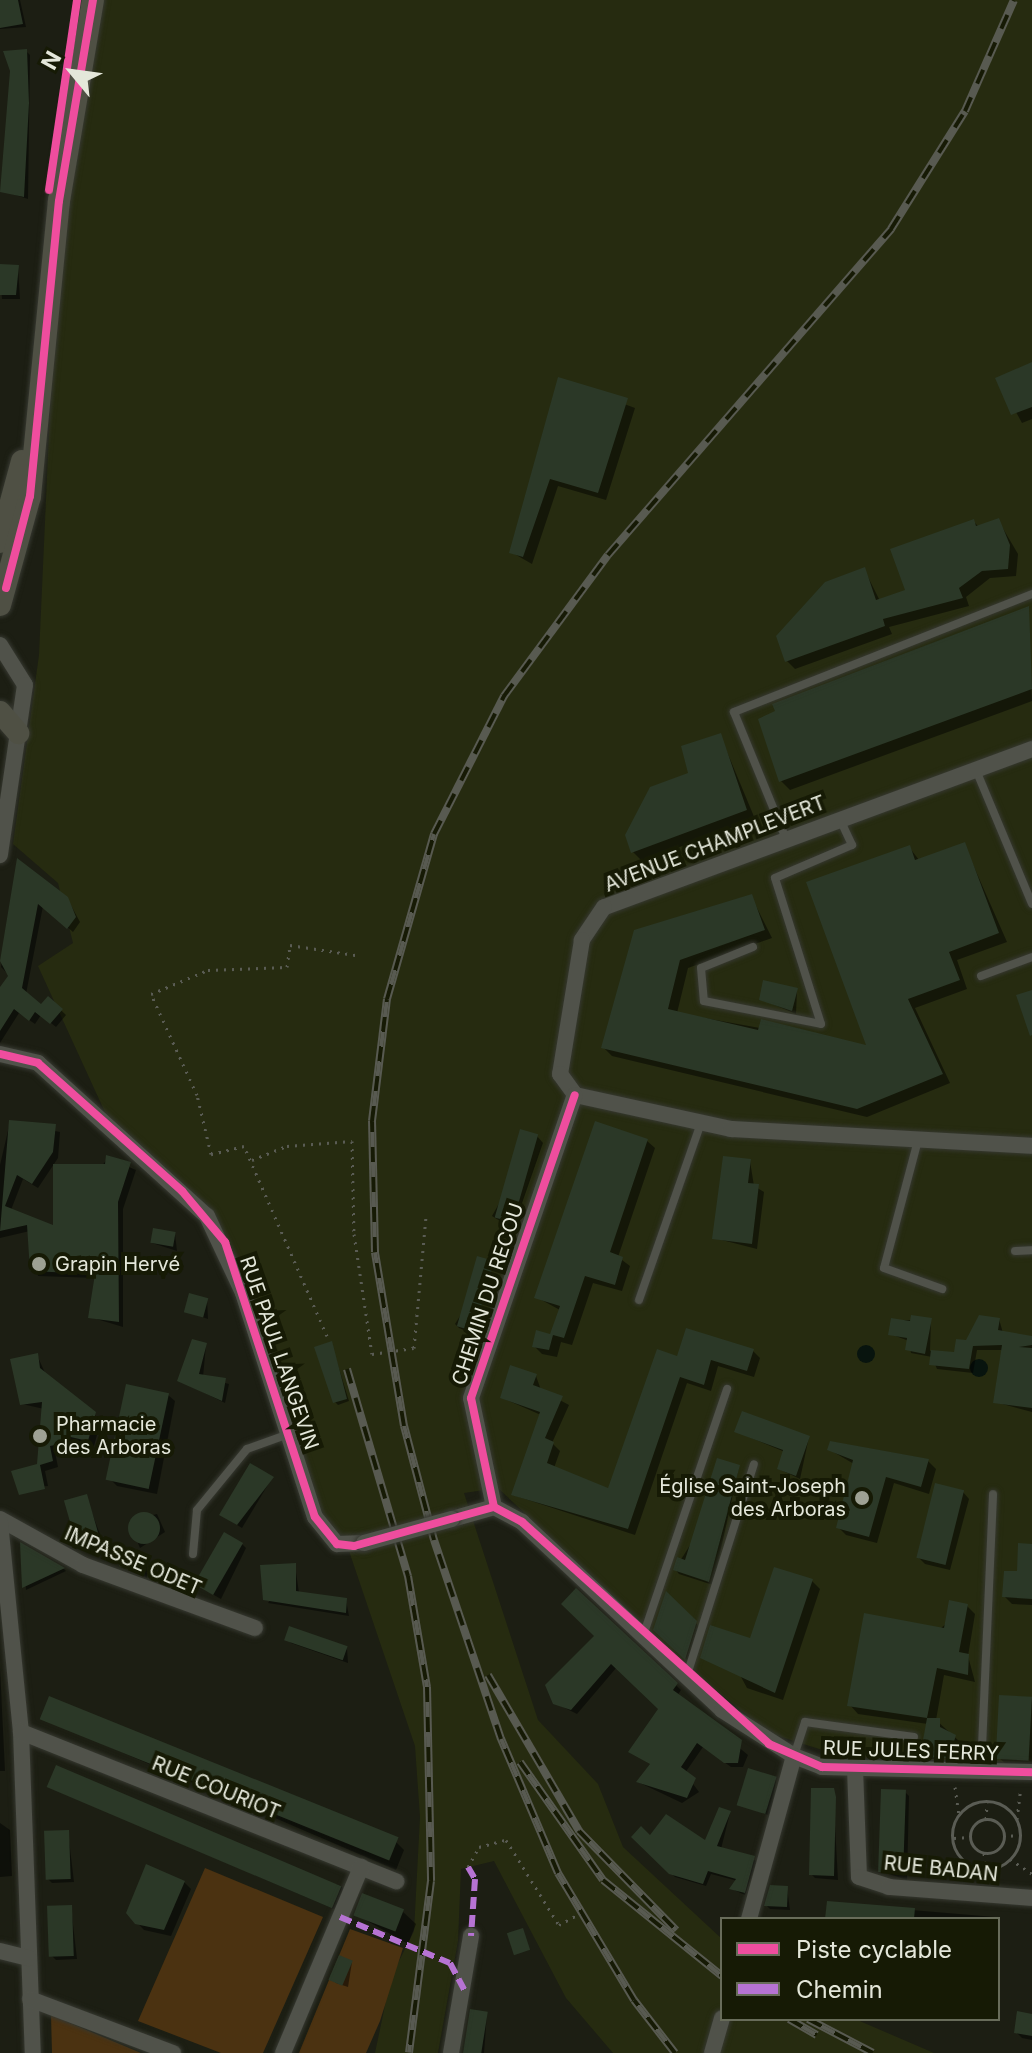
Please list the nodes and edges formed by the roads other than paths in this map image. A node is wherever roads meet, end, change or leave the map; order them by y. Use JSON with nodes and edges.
{"nodes":[{"id":1,"x":77,"y":0,"type":"edge"},
{"id":2,"x":93,"y":0,"type":"edge"},
{"id":3,"x":0,"y":542,"type":"edge"},
{"id":4,"x":1032,"y":594,"type":"edge"},
{"id":5,"x":0,"y":605,"type":"edge"},
{"id":6,"x":0,"y":645,"type":"edge"},
{"id":7,"x":0,"y":712,"type":"edge"},
{"id":8,"x":18,"y":733,"type":"junction"},
{"id":9,"x":1032,"y":749,"type":"edge"},
{"id":10,"x":976,"y":769,"type":"junction"},
{"id":11,"x":840,"y":819,"type":"junction"},
{"id":12,"x":786,"y":839,"type":"junction"},
{"id":13,"x":0,"y":855,"type":"edge"},
{"id":14,"x":1032,"y":904,"type":"edge"},
{"id":15,"x":753,"y":947,"type":"dead end"},
{"id":16,"x":1032,"y":957,"type":"edge"},
{"id":17,"x":981,"y":976,"type":"dead end"},
{"id":18,"x":0,"y":1054,"type":"edge"},
{"id":19,"x":575,"y":1095,"type":"junction"},
{"id":20,"x":701,"y":1123,"type":"junction"},
{"id":21,"x":917,"y":1144,"type":"junction"},
{"id":22,"x":1032,"y":1146,"type":"edge"},
{"id":23,"x":1032,"y":1250,"type":"edge"},
{"id":24,"x":1015,"y":1251,"type":"dead end"},
{"id":25,"x":942,"y":1289,"type":"dead end"},
{"id":26,"x":639,"y":1300,"type":"dead end"},
{"id":27,"x":727,"y":1389,"type":"dead end"},
{"id":28,"x":290,"y":1434,"type":"junction"},
{"id":29,"x":754,"y":1464,"type":"dead end"},
{"id":30,"x":993,"y":1494,"type":"dead end"},
{"id":31,"x":494,"y":1507,"type":"junction"},
{"id":32,"x":0,"y":1521,"type":"edge"},
{"id":33,"x":193,"y":1554,"type":"dead end"},
{"id":34,"x":4,"y":1614,"type":"edge"},
{"id":35,"x":255,"y":1628,"type":"dead end"},
{"id":36,"x":644,"y":1633,"type":"junction"},
{"id":37,"x":687,"y":1676,"type":"junction"},
{"id":38,"x":21,"y":1732,"type":"junction"},
{"id":39,"x":914,"y":1737,"type":"dead end"},
{"id":40,"x":794,"y":1756,"type":"junction"},
{"id":41,"x":855,"y":1768,"type":"junction"},
{"id":42,"x":981,"y":1771,"type":"junction"},
{"id":43,"x":1032,"y":1772,"type":"edge"},
{"id":44,"x":361,"y":1867,"type":"junction"},
{"id":45,"x":396,"y":1881,"type":"dead end"},
{"id":46,"x":1032,"y":1898,"type":"edge"},
{"id":47,"x":750,"y":1917,"type":"edge"},
{"id":48,"x":471,"y":1936,"type":"dead end"},
{"id":49,"x":0,"y":1951,"type":"edge"},
{"id":50,"x":29,"y":1958,"type":"junction"},
{"id":51,"x":30,"y":1999,"type":"junction"},
{"id":52,"x":721,"y":2021,"type":"edge"},
{"id":53,"x":33,"y":2053,"type":"edge"},
{"id":54,"x":173,"y":2053,"type":"edge"},
{"id":55,"x":283,"y":2053,"type":"edge"},
{"id":56,"x":451,"y":2053,"type":"edge"},
{"id":57,"x":712,"y":2053,"type":"edge"}],
"edges":[{"from":1,"to":3,"type":"main road"},
{"from":2,"to":5,"type":"main road"},
{"from":4,"to":12,"type":"lane"},
{"from":6,"to":8,"type":"street"},
{"from":7,"to":8,"type":"main road"},
{"from":8,"to":13,"type":"street"},
{"from":9,"to":10,"type":"street","name":"AVENUE CHAMPLEVERT"},
{"from":10,"to":11,"type":"street","name":"AVENUE CHAMPLEVERT"},
{"from":10,"to":14,"type":"lane"},
{"from":11,"to":12,"type":"street","name":"AVENUE CHAMPLEVERT"},
{"from":11,"to":15,"type":"lane"},
{"from":12,"to":19,"type":"street","name":"AVENUE CHAMPLEVERT"},
{"from":16,"to":17,"type":"lane"},
{"from":18,"to":28,"type":"street","name":"RUE PAUL LANGEVIN"},
{"from":19,"to":20,"type":"street"},
{"from":19,"to":31,"type":"street","name":"CHEMIN DU RECOU"},
{"from":20,"to":21,"type":"street"},
{"from":20,"to":26,"type":"lane"},
{"from":21,"to":22,"type":"street"},
{"from":21,"to":25,"type":"lane"},
{"from":23,"to":24,"type":"lane"},
{"from":27,"to":36,"type":"lane"},
{"from":28,"to":31,"type":"street","name":"RUE PAUL LANGEVIN","bridge":true},
{"from":28,"to":33,"type":"lane"},
{"from":29,"to":37,"type":"lane"},
{"from":30,"to":42,"type":"lane"},
{"from":31,"to":36,"type":"street","name":"RUE JULES FERRY"},
{"from":32,"to":34,"type":"street"},
{"from":32,"to":35,"type":"street","name":"IMPASSE ODET"},
{"from":34,"to":38,"type":"street"},
{"from":36,"to":37,"type":"street","name":"RUE JULES FERRY"},
{"from":37,"to":40,"type":"street","name":"RUE JULES FERRY"},
{"from":38,"to":44,"type":"street","name":"RUE COURIOT"},
{"from":38,"to":50,"type":"street"},
{"from":39,"to":40,"type":"lane"},
{"from":40,"to":41,"type":"street","name":"RUE JULES FERRY"},
{"from":40,"to":47,"type":"street"},
{"from":41,"to":42,"type":"street","name":"RUE JULES FERRY"},
{"from":41,"to":46,"type":"street","name":"RUE BADAN"},
{"from":42,"to":43,"type":"street","name":"RUE JULES FERRY"},
{"from":44,"to":45,"type":"street","name":"RUE COURIOT"},
{"from":44,"to":55,"type":"street"},
{"from":48,"to":56,"type":"street"},
{"from":49,"to":50,"type":"street"},
{"from":50,"to":51,"type":"street"},
{"from":51,"to":53,"type":"street"},
{"from":51,"to":54,"type":"street"},
{"from":52,"to":57,"type":"street"}]}
